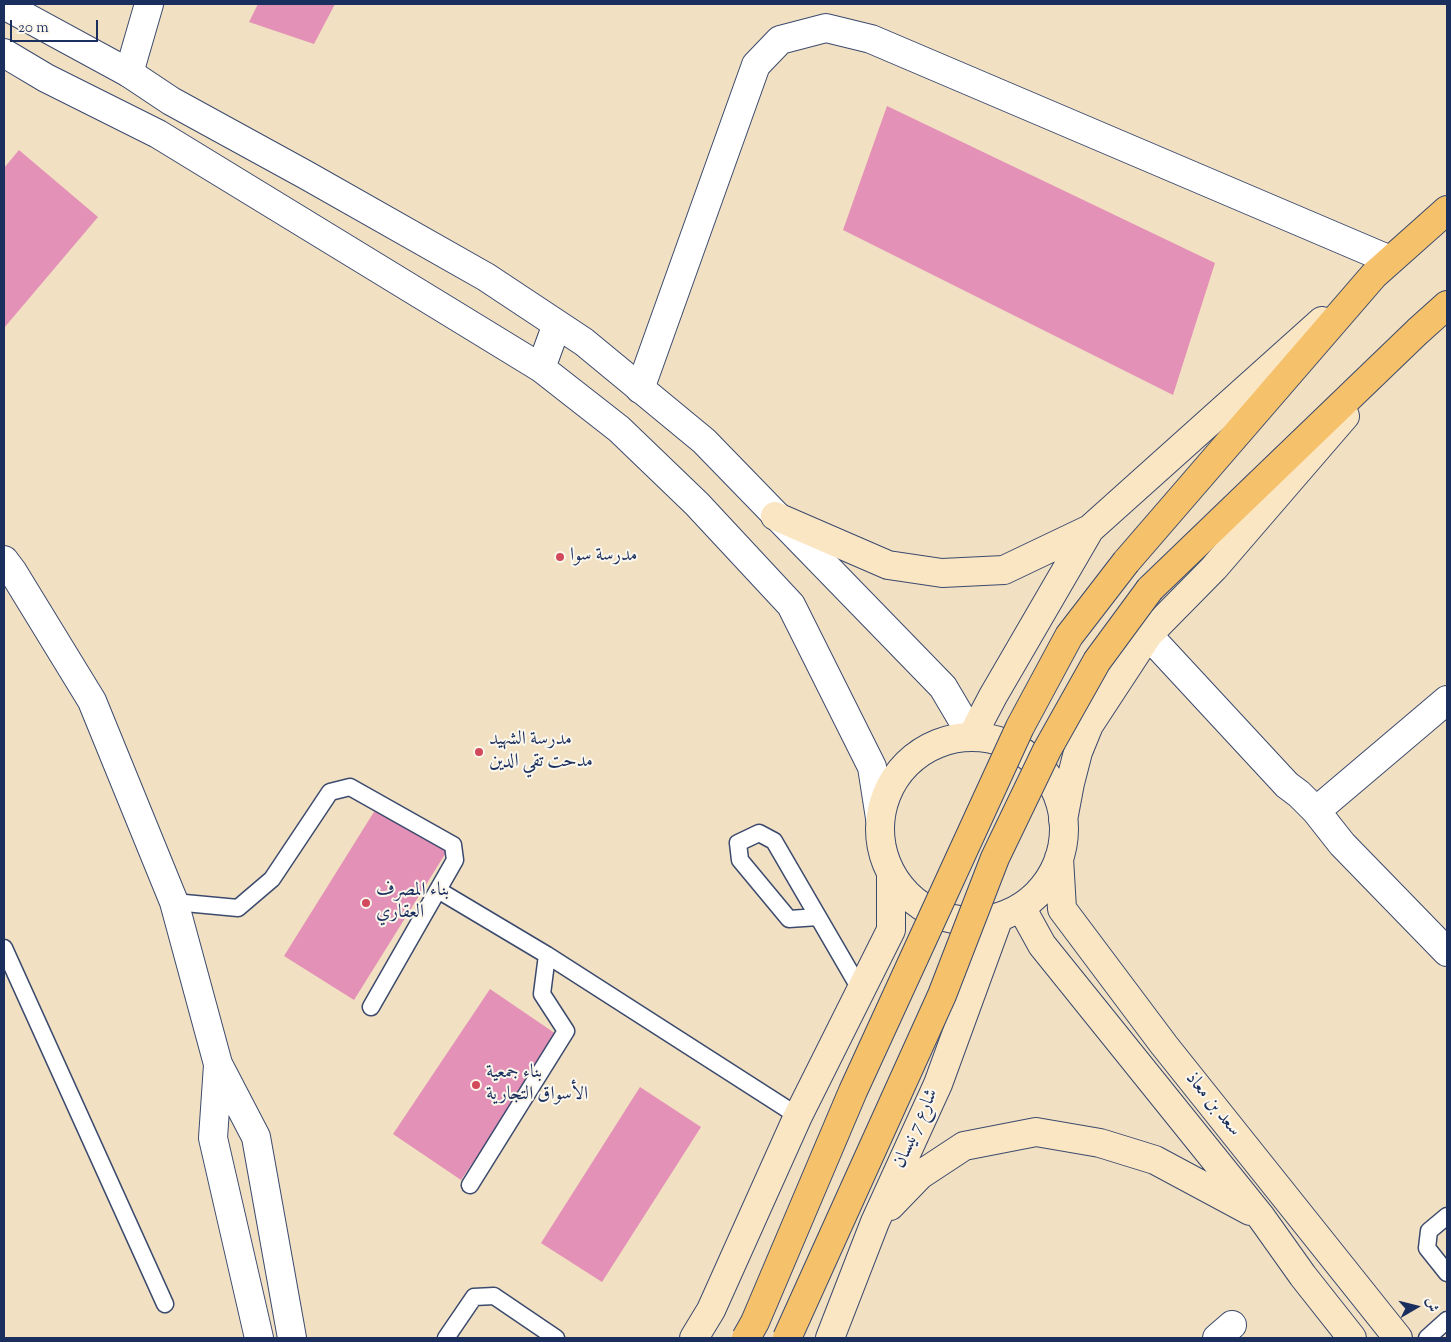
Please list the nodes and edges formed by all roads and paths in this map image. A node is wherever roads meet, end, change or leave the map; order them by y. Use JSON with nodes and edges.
{"nodes":[{"id":1,"x":149,"y":4,"type":"edge"},
{"id":2,"x":4,"y":5,"type":"edge"},
{"id":3,"x":64,"y":39,"type":"junction"},
{"id":4,"x":4,"y":54,"type":"edge"},
{"id":5,"x":128,"y":73,"type":"junction"},
{"id":6,"x":46,"y":78,"type":"junction"},
{"id":7,"x":171,"y":101,"type":"junction"},
{"id":8,"x":158,"y":134,"type":"junction"},
{"id":9,"x":1447,"y":210,"type":"edge"},
{"id":10,"x":1382,"y":268,"type":"junction"},
{"id":11,"x":1447,"y":305,"type":"edge"},
{"id":12,"x":557,"y":324,"type":"junction"},
{"id":13,"x":1418,"y":330,"type":"junction"},
{"id":14,"x":540,"y":368,"type":"junction"},
{"id":15,"x":640,"y":389,"type":"junction"},
{"id":16,"x":775,"y":516,"type":"junction"},
{"id":17,"x":1090,"y":528,"type":"junction"},
{"id":18,"x":4,"y":560,"type":"edge"},
{"id":19,"x":1148,"y":635,"type":"junction"},
{"id":20,"x":1447,"y":700,"type":"edge"},
{"id":21,"x":972,"y":736,"type":"junction"},
{"id":22,"x":1316,"y":811,"type":"junction"},
{"id":23,"x":880,"y":818,"type":"junction"},
{"id":24,"x":1063,"y":820,"type":"junction"},
{"id":25,"x":1059,"y":858,"type":"junction"},
{"id":26,"x":891,"y":874,"type":"junction"},
{"id":27,"x":438,"y":890,"type":"junction"},
{"id":28,"x":174,"y":902,"type":"junction"},
{"id":29,"x":1010,"y":912,"type":"junction"},
{"id":30,"x":818,"y":918,"type":"junction"},
{"id":31,"x":4,"y":948,"type":"edge"},
{"id":32,"x":1447,"y":952,"type":"edge"},
{"id":33,"x":547,"y":955,"type":"junction"},
{"id":34,"x":860,"y":990,"type":"junction"},
{"id":35,"x":372,"y":1007,"type":"dead end"},
{"id":36,"x":218,"y":1064,"type":"junction"},
{"id":37,"x":798,"y":1116,"type":"junction"},
{"id":38,"x":470,"y":1185,"type":"dead end"},
{"id":39,"x":1447,"y":1216,"type":"edge"},
{"id":40,"x":1261,"y":1217,"type":"junction"},
{"id":41,"x":876,"y":1222,"type":"junction"},
{"id":42,"x":1447,"y":1273,"type":"edge"},
{"id":43,"x":164,"y":1304,"type":"dead end"},
{"id":44,"x":1447,"y":1320,"type":"edge"},
{"id":45,"x":259,"y":1338,"type":"edge"},
{"id":46,"x":292,"y":1338,"type":"edge"},
{"id":47,"x":446,"y":1338,"type":"edge"},
{"id":48,"x":556,"y":1338,"type":"edge"},
{"id":49,"x":694,"y":1338,"type":"edge"},
{"id":50,"x":746,"y":1338,"type":"edge"},
{"id":51,"x":787,"y":1338,"type":"edge"},
{"id":52,"x":830,"y":1338,"type":"edge"},
{"id":53,"x":1352,"y":1338,"type":"edge"},
{"id":54,"x":1398,"y":1338,"type":"edge"},
{"id":55,"x":1427,"y":1338,"type":"edge"}],
"edges":[{"from":1,"to":5,"type":"street"},
{"from":2,"to":3,"type":"street"},
{"from":3,"to":5,"type":"street"},
{"from":3,"to":6,"type":"street"},
{"from":4,"to":6,"type":"street"},
{"from":5,"to":7,"type":"street"},
{"from":6,"to":8,"type":"street"},
{"from":7,"to":8,"type":"street"},
{"from":7,"to":12,"type":"street"},
{"from":8,"to":14,"type":"street"},
{"from":9,"to":10,"type":"main road"},
{"from":10,"to":15,"type":"street"},
{"from":10,"to":17,"type":"main road"},
{"from":10,"to":50,"type":"main road","bridge":true},
{"from":11,"to":13,"type":"main road"},
{"from":12,"to":14,"type":"street"},
{"from":12,"to":15,"type":"street"},
{"from":13,"to":19,"type":"main road"},
{"from":13,"to":51,"type":"main road","bridge":true},
{"from":14,"to":23,"type":"street"},
{"from":15,"to":16,"type":"street"},
{"from":16,"to":17,"type":"main road"},
{"from":16,"to":21,"type":"street"},
{"from":17,"to":21,"type":"main road"},
{"from":18,"to":28,"type":"street"},
{"from":19,"to":22,"type":"street"},
{"from":19,"to":24,"type":"main road"},
{"from":20,"to":22,"type":"street"},
{"from":21,"to":23,"type":"main road"},
{"from":21,"to":24,"type":"main road"},
{"from":22,"to":32,"type":"street"},
{"from":23,"to":26,"type":"main road"},
{"from":24,"to":25,"type":"main road"},
{"from":25,"to":29,"type":"main road"},
{"from":25,"to":54,"type":"main road","name":"سعد بن معاذ"},
{"from":26,"to":29,"type":"main road"},
{"from":26,"to":34,"type":"main road"},
{"from":27,"to":28,"type":"lane"},
{"from":27,"to":33,"type":"lane"},
{"from":27,"to":35,"type":"lane"},
{"from":28,"to":36,"type":"street"},
{"from":29,"to":40,"type":"main road","name":"سعد بن معاذ"},
{"from":29,"to":41,"type":"main road","name":"شارع 7 نيسان"},
{"from":30,"to":30,"type":"lane"},
{"from":30,"to":34,"type":"lane"},
{"from":31,"to":43,"type":"lane"},
{"from":33,"to":37,"type":"lane"},
{"from":33,"to":38,"type":"lane"},
{"from":34,"to":37,"type":"main road"},
{"from":36,"to":45,"type":"street"},
{"from":36,"to":46,"type":"street"},
{"from":37,"to":49,"type":"main road"},
{"from":39,"to":42,"type":"lane"},
{"from":40,"to":41,"type":"main road"},
{"from":40,"to":53,"type":"main road","name":"سعد بن معاذ"},
{"from":41,"to":52,"type":"main road","name":"شارع 7 نيسان"},
{"from":44,"to":55,"type":"lane"},
{"from":47,"to":48,"type":"lane"}]}
